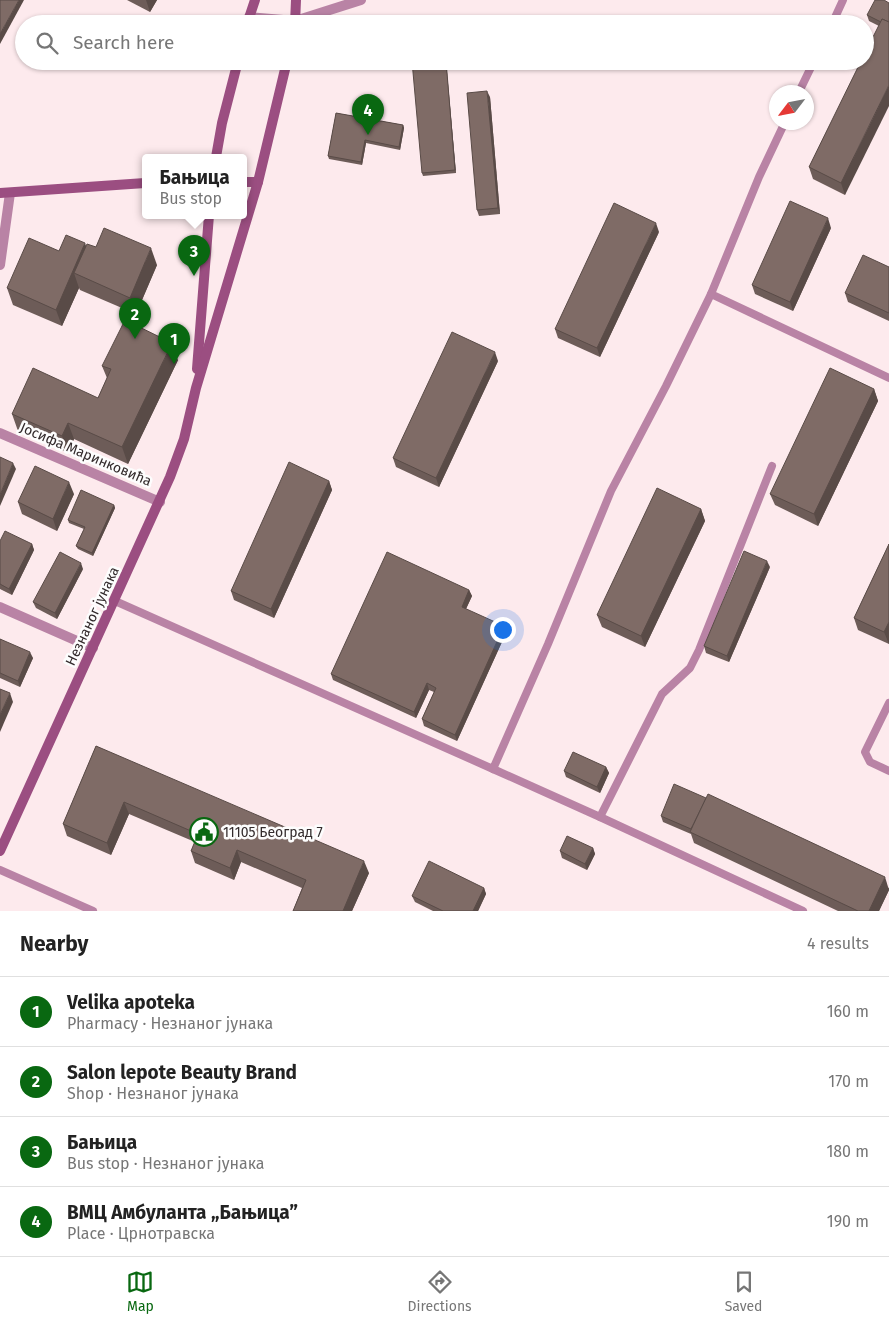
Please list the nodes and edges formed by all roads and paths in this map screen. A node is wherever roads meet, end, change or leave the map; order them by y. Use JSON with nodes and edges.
{"nodes":[{"id":1,"x":255,"y":0,"type":"edge"},
{"id":2,"x":296,"y":0,"type":"edge"},
{"id":3,"x":361,"y":0,"type":"edge"},
{"id":4,"x":843,"y":0,"type":"edge"},
{"id":5,"x":250,"y":15,"type":"edge"},
{"id":6,"x":295,"y":15,"type":"edge"},
{"id":7,"x":316,"y":15,"type":"edge"},
{"id":8,"x":836,"y":15,"type":"edge"},
{"id":9,"x":236,"y":70,"type":"edge"},
{"id":10,"x":286,"y":70,"type":"edge"},
{"id":11,"x":810,"y":70,"type":"edge"},
{"id":12,"x":803,"y":85,"type":"edge"},
{"id":13,"x":781,"y":130,"type":"edge"},
{"id":14,"x":217,"y":154,"type":"edge"},
{"id":15,"x":247,"y":182,"type":"edge"},
{"id":16,"x":258,"y":182,"type":"junction"},
{"id":17,"x":142,"y":183,"type":"edge"},
{"id":18,"x":5,"y":193,"type":"edge"},
{"id":19,"x":209,"y":219,"type":"edge"},
{"id":20,"x":247,"y":219,"type":"edge"},
{"id":21,"x":247,"y":219,"type":"edge"},
{"id":22,"x":0,"y":265,"type":"edge"},
{"id":23,"x":711,"y":294,"type":"junction"},
{"id":24,"x":889,"y":378,"type":"edge"},
{"id":25,"x":196,"y":388,"type":"junction"},
{"id":26,"x":0,"y":433,"type":"edge"},
{"id":27,"x":772,"y":466,"type":"dead end"},
{"id":28,"x":160,"y":502,"type":"junction"},
{"id":29,"x":115,"y":600,"type":"junction"},
{"id":30,"x":0,"y":607,"type":"edge"},
{"id":31,"x":93,"y":648,"type":"junction"},
{"id":32,"x":889,"y":703,"type":"edge"},
{"id":33,"x":493,"y":769,"type":"junction"},
{"id":34,"x":889,"y":771,"type":"edge"},
{"id":35,"x":600,"y":817,"type":"junction"},
{"id":36,"x":0,"y":851,"type":"edge"},
{"id":37,"x":0,"y":870,"type":"edge"},
{"id":38,"x":93,"y":911,"type":"edge"},
{"id":39,"x":802,"y":911,"type":"edge"}],
"edges":[{"from":1,"to":5,"type":"main road"},
{"from":2,"to":6,"type":"main road"},
{"from":3,"to":7,"type":"street"},
{"from":4,"to":8,"type":"lane"},
{"from":9,"to":14,"type":"main road"},
{"from":10,"to":16,"type":"main road","name":"Незнаног јунака"},
{"from":11,"to":12,"type":"lane"},
{"from":13,"to":23,"type":"lane"},
{"from":15,"to":16,"type":"main road"},
{"from":16,"to":21,"type":"main road","name":"Незнаног јунака"},
{"from":17,"to":18,"type":"main road"},
{"from":18,"to":22,"type":"street"},
{"from":19,"to":25,"type":"main road","name":"Незнаног јунака"},
{"from":20,"to":25,"type":"main road","name":"Незнаног јунака"},
{"from":23,"to":24,"type":"lane"},
{"from":23,"to":33,"type":"lane"},
{"from":25,"to":28,"type":"main road","name":"Незнаног јунака"},
{"from":26,"to":28,"type":"street","name":"Јосифа Маринковића"},
{"from":27,"to":35,"type":"lane"},
{"from":28,"to":29,"type":"main road","name":"Незнаног јунака"},
{"from":29,"to":31,"type":"main road","name":"Незнаног јунака"},
{"from":29,"to":33,"type":"lane"},
{"from":30,"to":31,"type":"street"},
{"from":31,"to":36,"type":"main road","name":"Незнаног јунака"},
{"from":32,"to":34,"type":"lane"},
{"from":33,"to":35,"type":"lane"},
{"from":35,"to":39,"type":"lane"},
{"from":37,"to":38,"type":"lane"}]}
